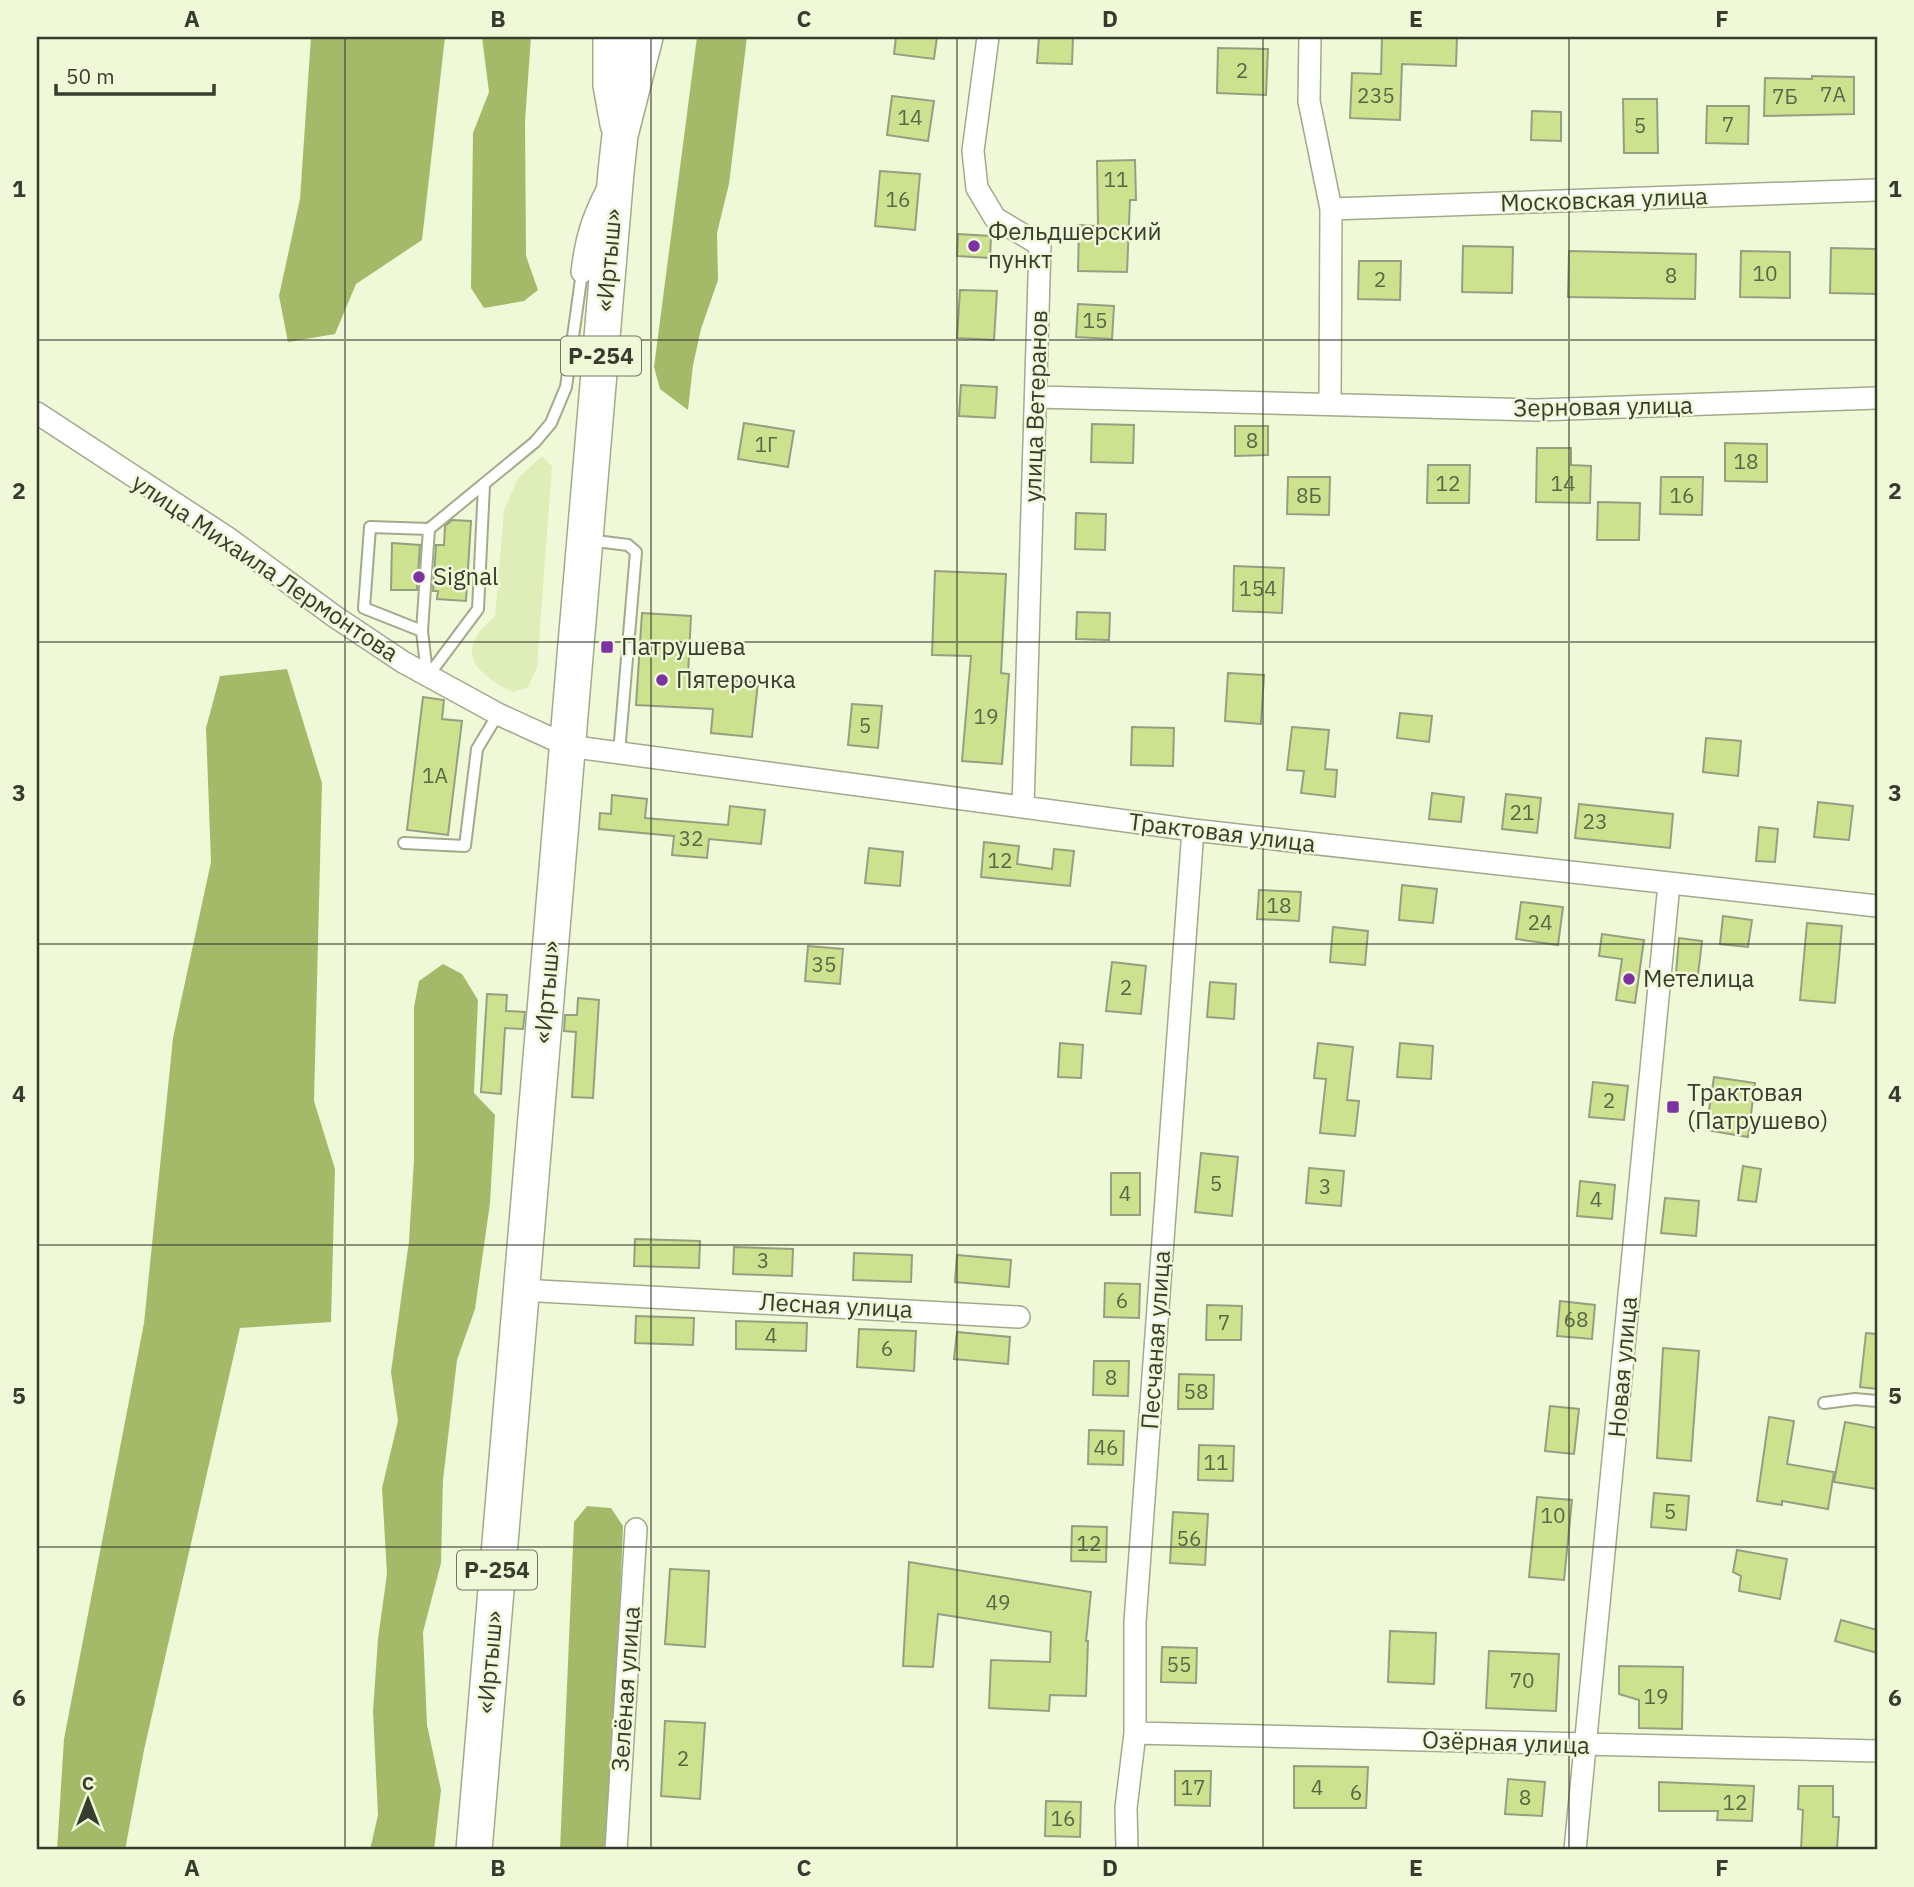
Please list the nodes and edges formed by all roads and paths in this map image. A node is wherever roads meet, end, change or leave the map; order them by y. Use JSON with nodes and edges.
{"nodes":[{"id":1,"x":611,"y":37,"type":"edge"},
{"id":2,"x":645,"y":37,"type":"edge"},
{"id":3,"x":988,"y":37,"type":"edge"},
{"id":4,"x":1310,"y":37,"type":"edge"},
{"id":5,"x":620,"y":135,"type":"junction"},
{"id":6,"x":617,"y":173,"type":"junction"},
{"id":7,"x":1877,"y":190,"type":"edge"},
{"id":8,"x":1331,"y":209,"type":"junction"},
{"id":9,"x":582,"y":272,"type":"joint"},
{"id":10,"x":1037,"y":397,"type":"junction"},
{"id":11,"x":1877,"y":398,"type":"edge"},
{"id":12,"x":1330,"y":403,"type":"junction"},
{"id":13,"x":37,"y":413,"type":"edge"},
{"id":14,"x":484,"y":485,"type":"junction"},
{"id":15,"x":429,"y":530,"type":"junction"},
{"id":16,"x":586,"y":540,"type":"junction"},
{"id":17,"x":422,"y":631,"type":"junction"},
{"id":18,"x":428,"y":676,"type":"junction"},
{"id":19,"x":498,"y":714,"type":"junction"},
{"id":20,"x":568,"y":747,"type":"junction"},
{"id":21,"x":619,"y":754,"type":"junction"},
{"id":22,"x":1023,"y":807,"type":"junction"},
{"id":23,"x":1193,"y":831,"type":"junction"},
{"id":24,"x":404,"y":844,"type":"dead end"},
{"id":25,"x":1669,"y":884,"type":"junction"},
{"id":26,"x":1877,"y":906,"type":"edge"},
{"id":27,"x":521,"y":1290,"type":"junction"},
{"id":28,"x":1019,"y":1317,"type":"dead end"},
{"id":29,"x":1877,"y":1401,"type":"edge"},
{"id":30,"x":1824,"y":1403,"type":"dead end"},
{"id":31,"x":635,"y":1529,"type":"dead end"},
{"id":32,"x":1135,"y":1733,"type":"junction"},
{"id":33,"x":1586,"y":1745,"type":"junction"},
{"id":34,"x":1877,"y":1751,"type":"edge"},
{"id":35,"x":474,"y":1850,"type":"edge"},
{"id":36,"x":616,"y":1850,"type":"edge"},
{"id":37,"x":1128,"y":1850,"type":"edge"},
{"id":38,"x":1575,"y":1850,"type":"edge"}],
"edges":[{"from":1,"to":5,"type":"highway","name":"«Иртыш»","number":"Р-254"},
{"from":2,"to":5,"type":"highway","name":"«Иртыш»","number":"Р-254"},
{"from":3,"to":10,"type":"street","name":"улица Ветеранов"},
{"from":4,"to":8,"type":"street"},
{"from":5,"to":6,"type":"highway","name":"«Иртыш»","number":"Р-254"},
{"from":6,"to":9,"type":"street"},
{"from":6,"to":16,"type":"highway","name":"«Иртыш»","number":"Р-254"},
{"from":7,"to":8,"type":"street","name":"Московская улица"},
{"from":8,"to":12,"type":"street"},
{"from":9,"to":14,"type":"lane"},
{"from":10,"to":12,"type":"street","name":"Зерновая улица"},
{"from":10,"to":22,"type":"street","name":"улица Ветеранов"},
{"from":11,"to":12,"type":"street","name":"Зерновая улица"},
{"from":13,"to":18,"type":"street","name":"улица Михаила Лермонтова"},
{"from":14,"to":15,"type":"lane"},
{"from":14,"to":18,"type":"lane"},
{"from":15,"to":17,"type":"lane"},
{"from":15,"to":17,"type":"lane"},
{"from":16,"to":20,"type":"highway","name":"«Иртыш»","number":"Р-254"},
{"from":16,"to":21,"type":"lane"},
{"from":17,"to":18,"type":"lane"},
{"from":18,"to":19,"type":"street","name":"улица Михаила Лермонтова"},
{"from":19,"to":20,"type":"street","name":"улица Михаила Лермонтова"},
{"from":19,"to":24,"type":"lane"},
{"from":20,"to":21,"type":"street","name":"Трактовая улица"},
{"from":20,"to":27,"type":"highway","name":"«Иртыш»","number":"Р-254"},
{"from":21,"to":22,"type":"street","name":"Трактовая улица"},
{"from":22,"to":23,"type":"street","name":"Трактовая улица"},
{"from":23,"to":25,"type":"street","name":"Трактовая улица"},
{"from":23,"to":32,"type":"street","name":"Песчаная улица"},
{"from":25,"to":26,"type":"street","name":"Трактовая улица"},
{"from":25,"to":33,"type":"street","name":"Новая улица"},
{"from":27,"to":28,"type":"street","name":"Лесная улица"},
{"from":27,"to":35,"type":"highway","name":"«Иртыш»","number":"Р-254"},
{"from":29,"to":30,"type":"lane"},
{"from":31,"to":36,"type":"street","name":"Зелёная улица"},
{"from":32,"to":33,"type":"street","name":"Озёрная улица"},
{"from":32,"to":37,"type":"street","name":"Песчаная улица"},
{"from":33,"to":34,"type":"street","name":"Озёрная улица"},
{"from":33,"to":38,"type":"street","name":"Новая улица"}]}
